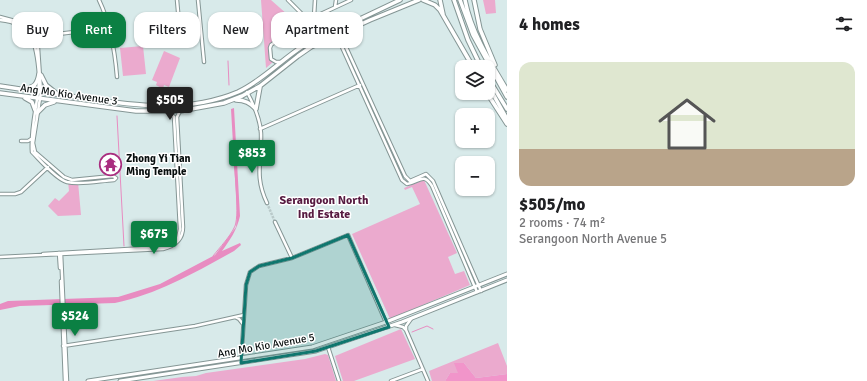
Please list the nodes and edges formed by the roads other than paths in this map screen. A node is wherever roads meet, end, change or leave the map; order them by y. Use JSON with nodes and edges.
{"nodes":[{"id":1,"x":99,"y":0,"type":"edge"},
{"id":2,"x":177,"y":0,"type":"edge"},
{"id":3,"x":198,"y":0,"type":"edge"},
{"id":4,"x":288,"y":0,"type":"edge"},
{"id":5,"x":294,"y":0,"type":"edge"},
{"id":6,"x":315,"y":0,"type":"edge"},
{"id":7,"x":336,"y":0,"type":"edge"},
{"id":8,"x":351,"y":0,"type":"edge"},
{"id":9,"x":400,"y":0,"type":"edge"},
{"id":10,"x":419,"y":0,"type":"edge"},
{"id":11,"x":423,"y":0,"type":"edge"},
{"id":12,"x":440,"y":0,"type":"edge"},
{"id":13,"x":454,"y":0,"type":"edge"},
{"id":14,"x":460,"y":0,"type":"edge"},
{"id":15,"x":474,"y":0,"type":"edge"},
{"id":16,"x":464,"y":3,"type":"edge"},
{"id":17,"x":293,"y":5,"type":"junction"},
{"id":18,"x":335,"y":8,"type":"junction"},
{"id":19,"x":105,"y":12,"type":"edge"},
{"id":20,"x":178,"y":12,"type":"edge"},
{"id":21,"x":199,"y":12,"type":"edge"},
{"id":22,"x":300,"y":12,"type":"edge"},
{"id":23,"x":314,"y":12,"type":"edge"},
{"id":24,"x":327,"y":12,"type":"edge"},
{"id":25,"x":363,"y":18,"type":"edge"},
{"id":26,"x":0,"y":19,"type":"edge"},
{"id":27,"x":444,"y":19,"type":"junction"},
{"id":28,"x":200,"y":20,"type":"edge"},
{"id":29,"x":12,"y":21,"type":"edge"},
{"id":30,"x":363,"y":24,"type":"edge"},
{"id":31,"x":271,"y":45,"type":"edge"},
{"id":32,"x":36,"y":48,"type":"edge"},
{"id":33,"x":113,"y":48,"type":"edge"},
{"id":34,"x":301,"y":48,"type":"edge"},
{"id":35,"x":344,"y":48,"type":"edge"},
{"id":36,"x":308,"y":49,"type":"edge"},
{"id":37,"x":469,"y":60,"type":"edge"},
{"id":38,"x":477,"y":60,"type":"edge"},
{"id":39,"x":204,"y":62,"type":"dead end"},
{"id":40,"x":280,"y":62,"type":"junction"},
{"id":41,"x":40,"y":75,"type":"junction"},
{"id":42,"x":498,"y":75,"type":"junction"},
{"id":43,"x":116,"y":77,"type":"dead end"},
{"id":44,"x":361,"y":84,"type":"junction"},
{"id":45,"x":0,"y":86,"type":"edge"},
{"id":46,"x":260,"y":86,"type":"junction"},
{"id":47,"x":245,"y":88,"type":"junction"},
{"id":48,"x":21,"y":89,"type":"junction"},
{"id":49,"x":495,"y":89,"type":"edge"},
{"id":50,"x":507,"y":90,"type":"edge"},
{"id":51,"x":40,"y":92,"type":"junction"},
{"id":52,"x":0,"y":93,"type":"edge"},
{"id":53,"x":248,"y":93,"type":"junction"},
{"id":54,"x":57,"y":94,"type":"junction"},
{"id":55,"x":20,"y":96,"type":"junction"},
{"id":56,"x":495,"y":97,"type":"edge"},
{"id":57,"x":507,"y":97,"type":"edge"},
{"id":58,"x":39,"y":99,"type":"junction"},
{"id":59,"x":91,"y":99,"type":"junction"},
{"id":60,"x":235,"y":100,"type":"junction"},
{"id":61,"x":492,"y":100,"type":"edge"},
{"id":62,"x":58,"y":101,"type":"junction"},
{"id":63,"x":89,"y":106,"type":"junction"},
{"id":64,"x":256,"y":109,"type":"junction"},
{"id":65,"x":507,"y":109,"type":"edge"},
{"id":66,"x":180,"y":111,"type":"junction"},
{"id":67,"x":36,"y":112,"type":"junction"},
{"id":68,"x":169,"y":112,"type":"junction"},
{"id":69,"x":507,"y":119,"type":"edge"},
{"id":70,"x":507,"y":124,"type":"edge"},
{"id":71,"x":260,"y":129,"type":"junction"},
{"id":72,"x":32,"y":139,"type":"junction"},
{"id":73,"x":21,"y":141,"type":"dead end"},
{"id":74,"x":48,"y":166,"type":"junction"},
{"id":75,"x":109,"y":176,"type":"junction"},
{"id":76,"x":109,"y":180,"type":"junction"},
{"id":77,"x":0,"y":194,"type":"edge"},
{"id":78,"x":267,"y":203,"type":"tunnel mouth"},
{"id":79,"x":275,"y":222,"type":"tunnel mouth"},
{"id":80,"x":60,"y":254,"type":"junction"},
{"id":81,"x":0,"y":257,"type":"edge"},
{"id":82,"x":292,"y":258,"type":"junction"},
{"id":83,"x":507,"y":274,"type":"edge"},
{"id":84,"x":476,"y":278,"type":"junction"},
{"id":85,"x":507,"y":280,"type":"edge"},
{"id":86,"x":484,"y":283,"type":"junction"},
{"id":87,"x":479,"y":285,"type":"junction"},
{"id":88,"x":474,"y":287,"type":"junction"},
{"id":89,"x":469,"y":289,"type":"junction"},
{"id":90,"x":481,"y":291,"type":"junction"},
{"id":91,"x":477,"y":292,"type":"junction"},
{"id":92,"x":472,"y":294,"type":"junction"},
{"id":93,"x":244,"y":315,"type":"junction"},
{"id":94,"x":233,"y":317,"type":"junction"},
{"id":95,"x":411,"y":319,"type":"junction"},
{"id":96,"x":386,"y":322,"type":"junction"},
{"id":97,"x":243,"y":325,"type":"junction"},
{"id":98,"x":395,"y":325,"type":"junction"},
{"id":99,"x":388,"y":327,"type":"junction"},
{"id":100,"x":406,"y":330,"type":"junction"},
{"id":101,"x":64,"y":346,"type":"junction"},
{"id":102,"x":328,"y":347,"type":"junction"},
{"id":103,"x":241,"y":361,"type":"junction"},
{"id":104,"x":159,"y":370,"type":"junction"},
{"id":105,"x":423,"y":370,"type":"junction"},
{"id":106,"x":163,"y":375,"type":"junction"},
{"id":107,"x":141,"y":380,"type":"edge"},
{"id":108,"x":66,"y":381,"type":"edge"},
{"id":109,"x":88,"y":381,"type":"edge"},
{"id":110,"x":120,"y":381,"type":"edge"},
{"id":111,"x":339,"y":381,"type":"edge"},
{"id":112,"x":391,"y":381,"type":"edge"},
{"id":113,"x":428,"y":381,"type":"edge"}],
"edges":[{"from":1,"to":19,"type":"street"},
{"from":2,"to":20,"type":"street"},
{"from":3,"to":21,"type":"street"},
{"from":4,"to":17,"type":"street"},
{"from":5,"to":17,"type":"street"},
{"from":6,"to":23,"type":"street"},
{"from":7,"to":18,"type":"street"},
{"from":8,"to":18,"type":"street"},
{"from":9,"to":25,"type":"highway","name":"Ang Mo Kio Avenue 3"},
{"from":10,"to":30,"type":"highway","name":"Ang Mo Kio Avenue 3"},
{"from":11,"to":27,"type":"highway"},
{"from":12,"to":27,"type":"highway"},
{"from":13,"to":38,"type":"highway"},
{"from":14,"to":16,"type":"highway"},
{"from":15,"to":42,"type":"highway"},
{"from":16,"to":42,"type":"highway"},
{"from":16,"to":57,"type":"highway"},
{"from":17,"to":22,"type":"street"},
{"from":18,"to":24,"type":"street"},
{"from":26,"to":29,"type":"street"},
{"from":27,"to":37,"type":"highway"},
{"from":28,"to":39,"type":"street"},
{"from":31,"to":40,"type":"street"},
{"from":32,"to":41,"type":"street"},
{"from":33,"to":43,"type":"street"},
{"from":34,"to":40,"type":"highway","name":"Ang Mo Kio Avenue 3"},
{"from":35,"to":44,"type":"street"},
{"from":36,"to":46,"type":"highway","name":"Ang Mo Kio Avenue 3"},
{"from":40,"to":47,"type":"highway","name":"Ang Mo Kio Avenue 3"},
{"from":41,"to":48,"type":"highway"},
{"from":41,"to":51,"type":"street"},
{"from":41,"to":54,"type":"highway"},
{"from":42,"to":50,"type":"highway"},
{"from":44,"to":71,"type":"street"},
{"from":44,"to":84,"type":"street"},
{"from":44,"to":88,"type":"street"},
{"from":45,"to":48,"type":"highway","name":"Ang Mo Kio Avenue 3"},
{"from":46,"to":53,"type":"highway","name":"Ang Mo Kio Avenue 3"},
{"from":46,"to":64,"type":"highway"},
{"from":47,"to":53,"type":"street"},
{"from":47,"to":59,"type":"highway","name":"Ang Mo Kio Avenue 3"},
{"from":48,"to":51,"type":"highway","name":"Ang Mo Kio Avenue 3"},
{"from":49,"to":65,"type":"highway"},
{"from":51,"to":54,"type":"highway","name":"Ang Mo Kio Avenue 3"},
{"from":51,"to":58,"type":"street"},
{"from":52,"to":55,"type":"highway","name":"Ang Mo Kio Avenue 3"},
{"from":53,"to":60,"type":"highway","name":"Ang Mo Kio Avenue 3"},
{"from":53,"to":64,"type":"street"},
{"from":54,"to":59,"type":"highway","name":"Ang Mo Kio Avenue 3"},
{"from":55,"to":58,"type":"highway","name":"Ang Mo Kio Avenue 3"},
{"from":55,"to":67,"type":"highway"},
{"from":56,"to":69,"type":"highway"},
{"from":58,"to":62,"type":"highway","name":"Ang Mo Kio Avenue 3"},
{"from":58,"to":67,"type":"street"},
{"from":59,"to":63,"type":"highway"},
{"from":60,"to":64,"type":"highway"},
{"from":60,"to":66,"type":"highway","name":"Ang Mo Kio Avenue 3"},
{"from":61,"to":70,"type":"highway"},
{"from":62,"to":63,"type":"highway","name":"Ang Mo Kio Avenue 3"},
{"from":62,"to":67,"type":"highway"},
{"from":63,"to":68,"type":"highway","name":"Ang Mo Kio Avenue 3"},
{"from":64,"to":71,"type":"street"},
{"from":66,"to":68,"type":"highway","name":"Ang Mo Kio Avenue 3"},
{"from":66,"to":80,"type":"street"},
{"from":67,"to":72,"type":"street"},
{"from":67,"to":74,"type":"street"},
{"from":68,"to":80,"type":"street"},
{"from":71,"to":78,"type":"street"},
{"from":72,"to":73,"type":"street"},
{"from":72,"to":74,"type":"street"},
{"from":74,"to":75,"type":"street"},
{"from":74,"to":76,"type":"street"},
{"from":74,"to":77,"type":"street"},
{"from":75,"to":76,"type":"street"},
{"from":75,"to":76,"type":"street"},
{"from":79,"to":82,"type":"street"},
{"from":80,"to":81,"type":"street"},
{"from":80,"to":101,"type":"street"},
{"from":82,"to":93,"type":"street"},
{"from":82,"to":96,"type":"street"},
{"from":83,"to":86,"type":"main road","name":"Ang Mo Kio Avenue 5"},
{"from":84,"to":86,"type":"street"},
{"from":84,"to":87,"type":"street"},
{"from":85,"to":90,"type":"main road","name":"Ang Mo Kio Avenue 5"},
{"from":86,"to":87,"type":"main road","name":"Ang Mo Kio Avenue 5"},
{"from":87,"to":88,"type":"main road","name":"Ang Mo Kio Avenue 5"},
{"from":87,"to":90,"type":"street"},
{"from":88,"to":89,"type":"main road","name":"Ang Mo Kio Avenue 5"},
{"from":88,"to":91,"type":"street"},
{"from":89,"to":92,"type":"street"},
{"from":89,"to":96,"type":"main road","name":"Ang Mo Kio Avenue 5"},
{"from":90,"to":91,"type":"main road","name":"Ang Mo Kio Avenue 5"},
{"from":91,"to":92,"type":"main road","name":"Ang Mo Kio Avenue 5"},
{"from":92,"to":95,"type":"main road","name":"Ang Mo Kio Avenue 5"},
{"from":93,"to":94,"type":"street"},
{"from":93,"to":97,"type":"street"},
{"from":94,"to":97,"type":"street"},
{"from":94,"to":101,"type":"street"},
{"from":95,"to":98,"type":"main road","name":"Ang Mo Kio Avenue 5"},
{"from":95,"to":100,"type":"street"},
{"from":96,"to":99,"type":"street"},
{"from":96,"to":103,"type":"main road","name":"Ang Mo Kio Avenue 5"},
{"from":97,"to":103,"type":"street"},
{"from":98,"to":99,"type":"main road","name":"Ang Mo Kio Avenue 5"},
{"from":98,"to":100,"type":"street"},
{"from":99,"to":102,"type":"main road","name":"Ang Mo Kio Avenue 5"},
{"from":100,"to":105,"type":"street"},
{"from":101,"to":108,"type":"street"},
{"from":102,"to":103,"type":"main road","name":"Ang Mo Kio Avenue 5"},
{"from":102,"to":111,"type":"street"},
{"from":103,"to":104,"type":"main road","name":"Ang Mo Kio Avenue 5"},
{"from":103,"to":106,"type":"main road","name":"Ang Mo Kio Avenue 5"},
{"from":104,"to":106,"type":"main road"},
{"from":104,"to":109,"type":"main road","name":"Ang Mo Kio Avenue 5"},
{"from":105,"to":112,"type":"street"},
{"from":105,"to":113,"type":"street"},
{"from":106,"to":107,"type":"main road","name":"Ang Mo Kio Avenue 5"},
{"from":107,"to":110,"type":"main road","name":"Ang Mo Kio Avenue 5"}]}
